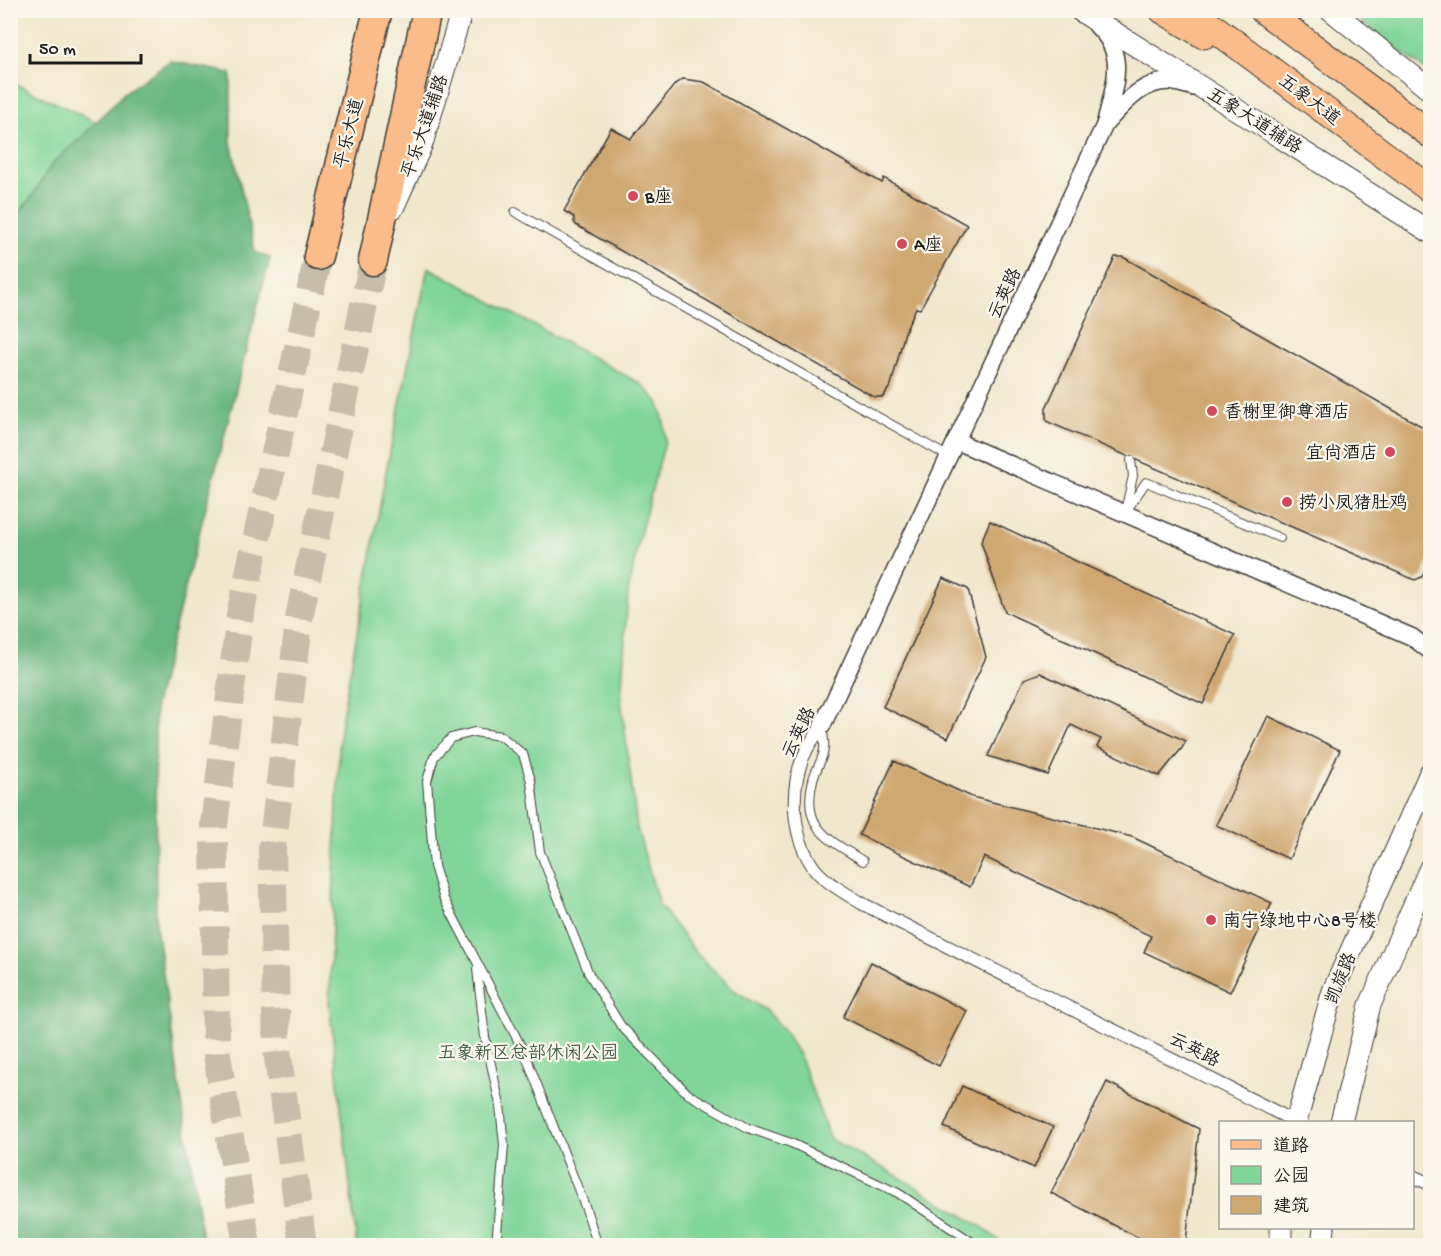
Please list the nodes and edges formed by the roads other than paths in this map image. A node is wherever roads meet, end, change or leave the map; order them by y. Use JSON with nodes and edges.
{"nodes":[{"id":1,"x":366,"y":10,"type":"edge"},
{"id":2,"x":378,"y":10,"type":"edge"},
{"id":3,"x":427,"y":10,"type":"edge"},
{"id":4,"x":462,"y":10,"type":"edge"},
{"id":5,"x":1163,"y":10,"type":"edge"},
{"id":6,"x":1190,"y":10,"type":"edge"},
{"id":7,"x":1263,"y":10,"type":"edge"},
{"id":8,"x":1280,"y":10,"type":"edge"},
{"id":9,"x":1331,"y":10,"type":"edge"},
{"id":10,"x":1080,"y":11,"type":"edge"},
{"id":11,"x":369,"y":45,"type":"junction"},
{"id":12,"x":1317,"y":50,"type":"junction"},
{"id":13,"x":1431,"y":90,"type":"edge"},
{"id":14,"x":1209,"y":91,"type":"junction"},
{"id":15,"x":1306,"y":95,"type":"junction"},
{"id":16,"x":1105,"y":124,"type":"junction"},
{"id":17,"x":1431,"y":134,"type":"edge"},
{"id":18,"x":1431,"y":189,"type":"edge"},
{"id":19,"x":515,"y":212,"type":"dead end"},
{"id":20,"x":1431,"y":232,"type":"edge"},
{"id":21,"x":376,"y":250,"type":"joint"},
{"id":22,"x":318,"y":256,"type":"tunnel mouth"},
{"id":23,"x":956,"y":441,"type":"junction"},
{"id":24,"x":949,"y":457,"type":"junction"},
{"id":25,"x":1131,"y":460,"type":"dead end"},
{"id":26,"x":1125,"y":513,"type":"junction"},
{"id":27,"x":1280,"y":538,"type":"dead end"},
{"id":28,"x":1412,"y":637,"type":"junction"},
{"id":29,"x":1431,"y":639,"type":"edge"},
{"id":30,"x":1431,"y":651,"type":"edge"},
{"id":31,"x":822,"y":726,"type":"junction"},
{"id":32,"x":1431,"y":773,"type":"edge"},
{"id":33,"x":863,"y":861,"type":"dead end"},
{"id":34,"x":1431,"y":868,"type":"edge"},
{"id":35,"x":476,"y":963,"type":"junction"},
{"id":36,"x":1294,"y":1121,"type":"edge"},
{"id":37,"x":1296,"y":1121,"type":"edge"},
{"id":38,"x":1341,"y":1121,"type":"edge"},
{"id":39,"x":1414,"y":1176,"type":"edge"},
{"id":40,"x":1431,"y":1184,"type":"edge"},
{"id":41,"x":1281,"y":1229,"type":"edge"},
{"id":42,"x":1324,"y":1229,"type":"edge"},
{"id":43,"x":496,"y":1245,"type":"edge"},
{"id":44,"x":598,"y":1245,"type":"edge"},
{"id":45,"x":978,"y":1245,"type":"edge"},
{"id":46,"x":1281,"y":1245,"type":"edge"},
{"id":47,"x":1322,"y":1245,"type":"edge"}],
"edges":[{"from":1,"to":11,"type":"street"},
{"from":2,"to":11,"type":"highway","name":"平乐大道"},
{"from":3,"to":21,"type":"highway"},
{"from":4,"to":21,"type":"street","name":"平乐大道辅路"},
{"from":5,"to":15,"type":"main road"},
{"from":6,"to":15,"type":"main road","name":"五象大道"},
{"from":7,"to":12,"type":"main road"},
{"from":8,"to":12,"type":"main road"},
{"from":9,"to":13,"type":"street"},
{"from":10,"to":14,"type":"street","name":"五象大道辅路"},
{"from":10,"to":16,"type":"street"},
{"from":11,"to":22,"type":"highway","name":"平乐大道"},
{"from":12,"to":17,"type":"main road"},
{"from":14,"to":16,"type":"street"},
{"from":14,"to":20,"type":"street","name":"五象大道辅路"},
{"from":15,"to":18,"type":"main road","name":"五象大道"},
{"from":16,"to":23,"type":"street","name":"云英路"},
{"from":19,"to":24,"type":"lane"},
{"from":23,"to":24,"type":"street","name":"云英路"},
{"from":23,"to":26,"type":"street"},
{"from":24,"to":31,"type":"street","name":"云英路"},
{"from":25,"to":26,"type":"lane"},
{"from":26,"to":27,"type":"lane"},
{"from":26,"to":28,"type":"street"},
{"from":28,"to":29,"type":"street"},
{"from":28,"to":30,"type":"street"},
{"from":31,"to":33,"type":"lane"},
{"from":31,"to":36,"type":"street","name":"云英路"},
{"from":32,"to":37,"type":"street","name":"凯旋路"},
{"from":34,"to":38,"type":"street","name":"凯旋路"},
{"from":35,"to":43,"type":"lane"},
{"from":35,"to":44,"type":"lane"},
{"from":35,"to":45,"type":"lane"},
{"from":39,"to":40,"type":"street"},
{"from":41,"to":46,"type":"street"},
{"from":42,"to":47,"type":"street"}]}
